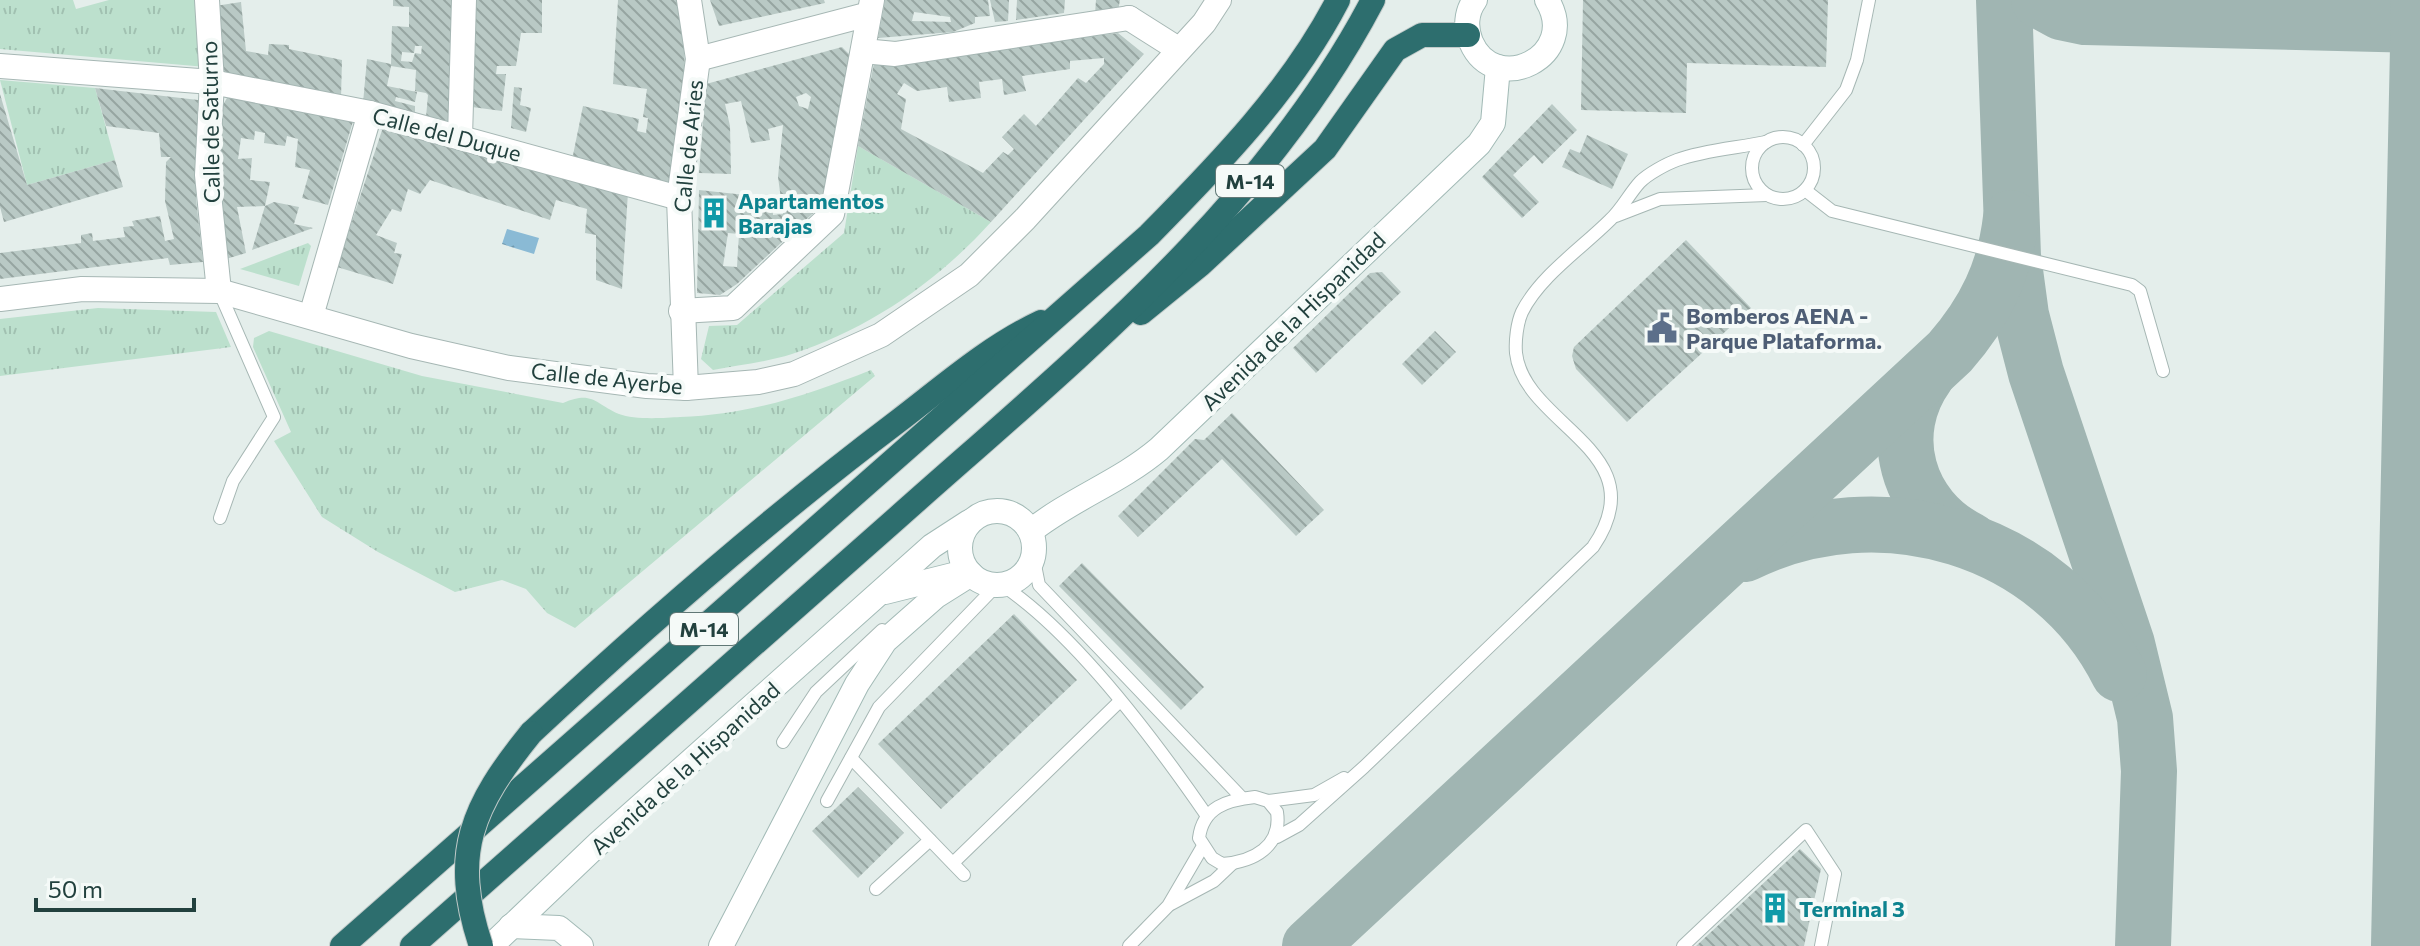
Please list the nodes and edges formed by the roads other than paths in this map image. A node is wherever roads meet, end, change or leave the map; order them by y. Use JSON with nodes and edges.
{"nodes":[{"id":1,"x":207,"y":0,"type":"edge"},
{"id":2,"x":464,"y":0,"type":"edge"},
{"id":3,"x":689,"y":0,"type":"edge"},
{"id":4,"x":1219,"y":0,"type":"edge"},
{"id":5,"x":1338,"y":0,"type":"edge"},
{"id":6,"x":1373,"y":0,"type":"edge"},
{"id":7,"x":1475,"y":0,"type":"edge"},
{"id":8,"x":1869,"y":0,"type":"edge"},
{"id":9,"x":1552,"y":3,"type":"edge"},
{"id":10,"x":870,"y":7,"type":"edge"},
{"id":11,"x":1132,"y":9,"type":"edge"},
{"id":12,"x":1468,"y":35,"type":"junction"},
{"id":13,"x":1178,"y":49,"type":"junction"},
{"id":14,"x":863,"y":51,"type":"junction"},
{"id":15,"x":698,"y":59,"type":"junction"},
{"id":16,"x":0,"y":66,"type":"edge"},
{"id":17,"x":1498,"y":67,"type":"junction"},
{"id":18,"x":212,"y":82,"type":"junction"},
{"id":19,"x":370,"y":113,"type":"junction"},
{"id":20,"x":460,"y":137,"type":"junction"},
{"id":21,"x":1766,"y":142,"type":"junction"},
{"id":22,"x":1803,"y":145,"type":"junction"},
{"id":23,"x":1805,"y":190,"type":"junction"},
{"id":24,"x":1767,"y":195,"type":"junction"},
{"id":25,"x":679,"y":198,"type":"junction"},
{"id":26,"x":1613,"y":217,"type":"junction"},
{"id":27,"x":219,"y":291,"type":"junction"},
{"id":28,"x":0,"y":299,"type":"edge"},
{"id":29,"x":681,"y":311,"type":"junction"},
{"id":30,"x":1065,"y":311,"type":"junction"},
{"id":31,"x":311,"y":316,"type":"junction"},
{"id":32,"x":1099,"y":339,"type":"junction"},
{"id":33,"x":2163,"y":371,"type":"dead end"},
{"id":34,"x":686,"y":388,"type":"junction"},
{"id":35,"x":220,"y":518,"type":"dead end"},
{"id":36,"x":969,"y":522,"type":"junction"},
{"id":37,"x":1032,"y":543,"type":"junction"},
{"id":38,"x":932,"y":546,"type":"junction"},
{"id":39,"x":969,"y":573,"type":"junction"},
{"id":40,"x":1000,"y":585,"type":"junction"},
{"id":41,"x":930,"y":588,"type":"junction"},
{"id":42,"x":881,"y":593,"type":"junction"},
{"id":43,"x":1120,"y":701,"type":"junction"},
{"id":44,"x":783,"y":742,"type":"dead end"},
{"id":45,"x":851,"y":758,"type":"junction"},
{"id":46,"x":1364,"y":767,"type":"junction"},
{"id":47,"x":1242,"y":798,"type":"junction"},
{"id":48,"x":827,"y":801,"type":"dead end"},
{"id":49,"x":1268,"y":801,"type":"junction"},
{"id":50,"x":1207,"y":816,"type":"junction"},
{"id":51,"x":1277,"y":837,"type":"junction"},
{"id":52,"x":930,"y":840,"type":"junction"},
{"id":53,"x":1203,"y":846,"type":"junction"},
{"id":54,"x":953,"y":863,"type":"junction"},
{"id":55,"x":1233,"y":863,"type":"junction"},
{"id":56,"x":964,"y":875,"type":"dead end"},
{"id":57,"x":876,"y":889,"type":"dead end"},
{"id":58,"x":1168,"y":906,"type":"junction"},
{"id":59,"x":511,"y":926,"type":"junction"},
{"id":60,"x":342,"y":946,"type":"edge"},
{"id":61,"x":412,"y":946,"type":"edge"},
{"id":62,"x":481,"y":946,"type":"edge"},
{"id":63,"x":491,"y":946,"type":"edge"},
{"id":64,"x":581,"y":946,"type":"edge"},
{"id":65,"x":721,"y":946,"type":"edge"},
{"id":66,"x":1129,"y":946,"type":"edge"},
{"id":67,"x":1683,"y":946,"type":"edge"},
{"id":68,"x":1821,"y":946,"type":"edge"}],
"edges":[{"from":1,"to":18,"type":"street","name":"Calle de Saturno"},
{"from":2,"to":20,"type":"street"},
{"from":3,"to":15,"type":"street","name":"Calle de Aries"},
{"from":4,"to":13,"type":"street","name":"Calle de Ayerbe"},
{"from":5,"to":30,"type":"highway","number":"M-14"},
{"from":6,"to":32,"type":"highway","number":"M-14"},
{"from":7,"to":12,"type":"street"},
{"from":8,"to":22,"type":"lane"},
{"from":9,"to":17,"type":"street"},
{"from":10,"to":14,"type":"street"},
{"from":10,"to":15,"type":"street"},
{"from":11,"to":13,"type":"street"},
{"from":11,"to":14,"type":"street"},
{"from":12,"to":17,"type":"street"},
{"from":12,"to":32,"type":"highway"},
{"from":13,"to":34,"type":"street","name":"Calle de Ayerbe"},
{"from":14,"to":29,"type":"street"},
{"from":15,"to":25,"type":"street","name":"Calle de Aries"},
{"from":16,"to":18,"type":"street","name":"Calle del Duque"},
{"from":17,"to":37,"type":"street","name":"Avenida de la Hispanidad"},
{"from":18,"to":19,"type":"street","name":"Calle del Duque"},
{"from":18,"to":27,"type":"street","name":"Calle de Saturno"},
{"from":19,"to":20,"type":"street","name":"Calle del Duque"},
{"from":19,"to":31,"type":"street"},
{"from":20,"to":25,"type":"street","name":"Calle del Duque"},
{"from":21,"to":22,"type":"lane"},
{"from":21,"to":24,"type":"lane"},
{"from":21,"to":26,"type":"lane"},
{"from":22,"to":23,"type":"lane"},
{"from":23,"to":24,"type":"lane"},
{"from":23,"to":33,"type":"lane"},
{"from":24,"to":26,"type":"lane"},
{"from":25,"to":29,"type":"street","name":"Calle de Aries"},
{"from":26,"to":46,"type":"lane"},
{"from":27,"to":28,"type":"street","name":"Calle de Ayerbe"},
{"from":27,"to":31,"type":"street","name":"Calle de Ayerbe"},
{"from":27,"to":35,"type":"lane"},
{"from":29,"to":34,"type":"street","name":"Calle de Aries"},
{"from":30,"to":60,"type":"highway","number":"M-14"},
{"from":30,"to":62,"type":"highway","bridge":true},
{"from":31,"to":34,"type":"street","name":"Calle de Ayerbe"},
{"from":32,"to":61,"type":"highway","number":"M-14"},
{"from":36,"to":37,"type":"street"},
{"from":36,"to":38,"type":"street","name":"Avenida de la Hispanidad"},
{"from":36,"to":39,"type":"street"},
{"from":37,"to":40,"type":"street"},
{"from":37,"to":47,"type":"lane"},
{"from":38,"to":41,"type":"lane"},
{"from":38,"to":42,"type":"street","name":"Avenida de la Hispanidad"},
{"from":39,"to":40,"type":"street"},
{"from":39,"to":41,"type":"street","name":"Avenida de la Hispanidad"},
{"from":40,"to":43,"type":"lane"},
{"from":40,"to":45,"type":"lane"},
{"from":41,"to":42,"type":"street","name":"Avenida de la Hispanidad"},
{"from":41,"to":44,"type":"lane"},
{"from":41,"to":65,"type":"street","name":"Avenida de la Hispanidad"},
{"from":42,"to":59,"type":"street","name":"Avenida de la Hispanidad"},
{"from":43,"to":50,"type":"lane"},
{"from":43,"to":54,"type":"lane"},
{"from":45,"to":48,"type":"lane"},
{"from":45,"to":52,"type":"lane"},
{"from":46,"to":49,"type":"lane"},
{"from":46,"to":51,"type":"lane"},
{"from":47,"to":49,"type":"lane"},
{"from":47,"to":50,"type":"lane"},
{"from":49,"to":51,"type":"lane"},
{"from":50,"to":53,"type":"lane"},
{"from":51,"to":55,"type":"lane"},
{"from":52,"to":54,"type":"lane"},
{"from":52,"to":57,"type":"lane"},
{"from":53,"to":55,"type":"lane"},
{"from":53,"to":58,"type":"lane"},
{"from":54,"to":56,"type":"lane"},
{"from":55,"to":58,"type":"lane"},
{"from":58,"to":66,"type":"lane"},
{"from":59,"to":63,"type":"street","name":"Avenida de la Hispanidad"},
{"from":59,"to":64,"type":"street"},
{"from":67,"to":68,"type":"lane"}]}
